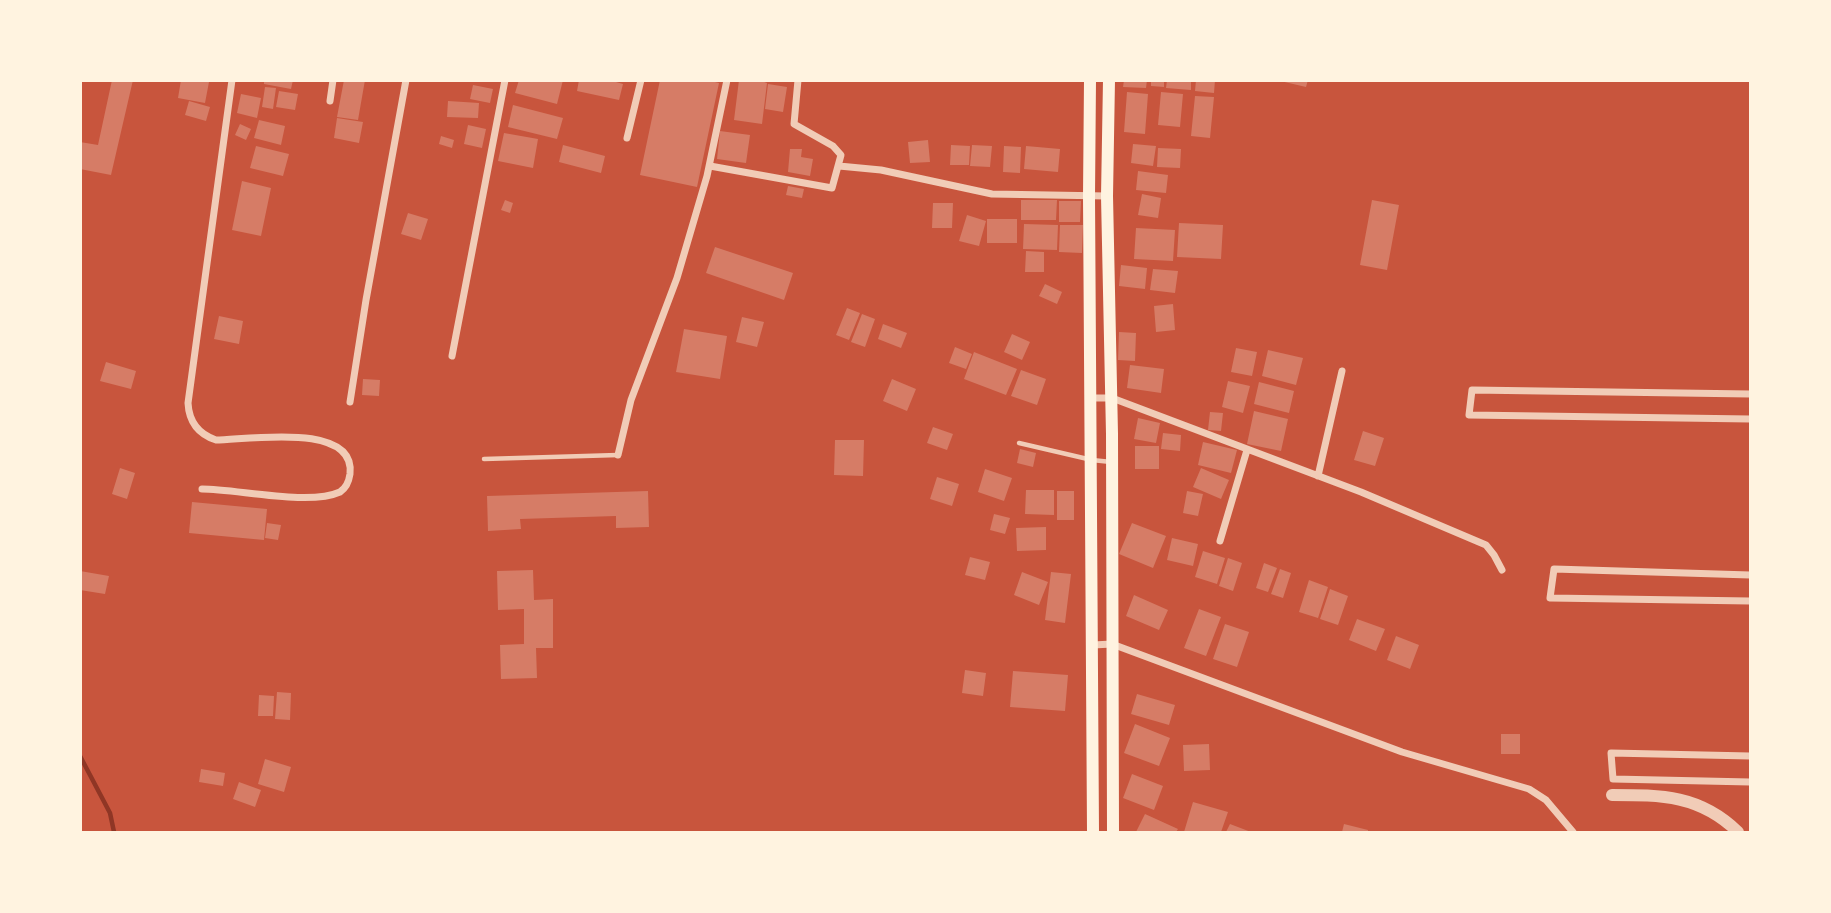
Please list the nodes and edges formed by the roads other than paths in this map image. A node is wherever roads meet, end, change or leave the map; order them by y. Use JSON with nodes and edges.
{"nodes":[{"id":1,"x":232,"y":80,"type":"edge"},
{"id":2,"x":333,"y":80,"type":"edge"},
{"id":3,"x":406,"y":80,"type":"edge"},
{"id":4,"x":505,"y":80,"type":"edge"},
{"id":5,"x":641,"y":80,"type":"edge"},
{"id":6,"x":727,"y":80,"type":"edge"},
{"id":7,"x":798,"y":80,"type":"edge"},
{"id":8,"x":1090,"y":80,"type":"edge"},
{"id":9,"x":1109,"y":80,"type":"edge"},
{"id":10,"x":330,"y":100,"type":"dead end"},
{"id":11,"x":627,"y":138,"type":"dead end"},
{"id":12,"x":709,"y":166,"type":"junction"},
{"id":13,"x":839,"y":166,"type":"junction"},
{"id":14,"x":1089,"y":196,"type":"junction"},
{"id":15,"x":1107,"y":196,"type":"junction"},
{"id":16,"x":452,"y":356,"type":"dead end"},
{"id":17,"x":1342,"y":371,"type":"dead end"},
{"id":18,"x":1751,"y":394,"type":"edge"},
{"id":19,"x":1090,"y":398,"type":"junction"},
{"id":20,"x":1112,"y":398,"type":"junction"},
{"id":21,"x":350,"y":402,"type":"dead end"},
{"id":22,"x":1751,"y":419,"type":"edge"},
{"id":23,"x":1019,"y":443,"type":"dead end"},
{"id":24,"x":1247,"y":450,"type":"junction"},
{"id":25,"x":618,"y":455,"type":"joint"},
{"id":26,"x":484,"y":458,"type":"dead end"},
{"id":27,"x":1092,"y":460,"type":"junction"},
{"id":28,"x":1112,"y":462,"type":"junction"},
{"id":29,"x":1318,"y":476,"type":"junction"},
{"id":30,"x":202,"y":489,"type":"dead end"},
{"id":31,"x":1220,"y":541,"type":"dead end"},
{"id":32,"x":1502,"y":570,"type":"dead end"},
{"id":33,"x":1751,"y":575,"type":"edge"},
{"id":34,"x":1751,"y":601,"type":"edge"},
{"id":35,"x":1112,"y":644,"type":"junction"},
{"id":36,"x":1093,"y":645,"type":"junction"},
{"id":37,"x":1751,"y":756,"type":"edge"},
{"id":38,"x":1751,"y":782,"type":"edge"},
{"id":39,"x":1612,"y":795,"type":"dead end"},
{"id":40,"x":1093,"y":832,"type":"edge"},
{"id":41,"x":1113,"y":832,"type":"edge"},
{"id":42,"x":1573,"y":832,"type":"edge"},
{"id":43,"x":1738,"y":832,"type":"edge"}],
"edges":[{"from":1,"to":30,"type":"street"},
{"from":2,"to":10,"type":"street"},
{"from":3,"to":21,"type":"street"},
{"from":4,"to":16,"type":"street"},
{"from":5,"to":11,"type":"street"},
{"from":6,"to":12,"type":"street"},
{"from":7,"to":13,"type":"street"},
{"from":8,"to":14,"type":"main road"},
{"from":9,"to":15,"type":"main road"},
{"from":12,"to":13,"type":"street"},
{"from":12,"to":25,"type":"street"},
{"from":13,"to":14,"type":"street"},
{"from":14,"to":15,"type":"street"},
{"from":14,"to":19,"type":"main road"},
{"from":15,"to":20,"type":"main road"},
{"from":17,"to":29,"type":"street"},
{"from":18,"to":22,"type":"street"},
{"from":19,"to":20,"type":"street"},
{"from":19,"to":27,"type":"main road"},
{"from":20,"to":24,"type":"street"},
{"from":20,"to":28,"type":"main road"},
{"from":23,"to":27,"type":"lane"},
{"from":24,"to":29,"type":"street"},
{"from":24,"to":31,"type":"street"},
{"from":25,"to":26,"type":"lane"},
{"from":27,"to":28,"type":"lane"},
{"from":27,"to":36,"type":"main road"},
{"from":28,"to":35,"type":"main road"},
{"from":29,"to":32,"type":"street"},
{"from":33,"to":34,"type":"street"},
{"from":35,"to":36,"type":"street"},
{"from":35,"to":41,"type":"main road"},
{"from":35,"to":42,"type":"street"},
{"from":36,"to":40,"type":"main road"},
{"from":37,"to":38,"type":"street"},
{"from":39,"to":43,"type":"street"}]}
